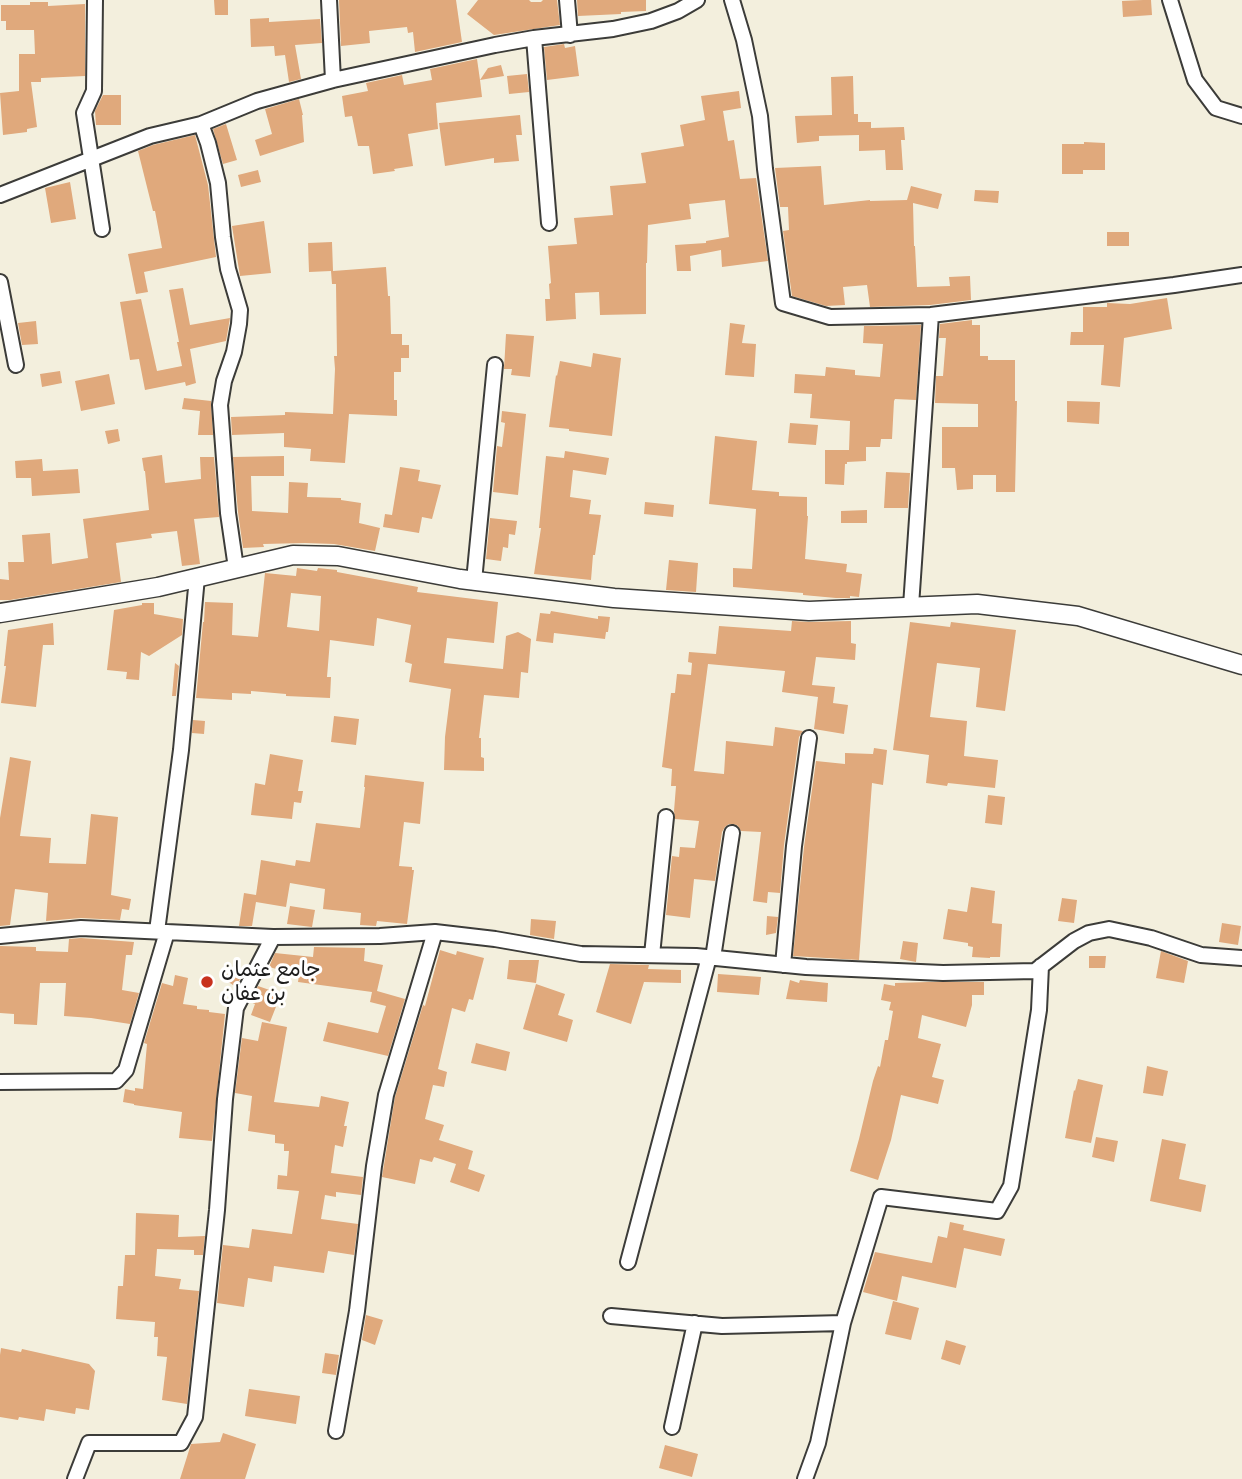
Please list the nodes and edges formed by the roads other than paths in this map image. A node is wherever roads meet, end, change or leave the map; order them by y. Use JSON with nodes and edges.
{"nodes":[{"id":1,"x":95,"y":0,"type":"edge"},
{"id":2,"x":329,"y":0,"type":"edge"},
{"id":3,"x":567,"y":0,"type":"edge"},
{"id":4,"x":697,"y":0,"type":"edge"},
{"id":5,"x":732,"y":0,"type":"edge"},
{"id":6,"x":1170,"y":0,"type":"edge"},
{"id":7,"x":570,"y":35,"type":"junction"},
{"id":8,"x":534,"y":38,"type":"junction"},
{"id":9,"x":333,"y":80,"type":"junction"},
{"id":10,"x":1242,"y":116,"type":"edge"},
{"id":11,"x":201,"y":124,"type":"junction"},
{"id":12,"x":91,"y":160,"type":"junction"},
{"id":13,"x":0,"y":195,"type":"edge"},
{"id":14,"x":549,"y":223,"type":"dead end"},
{"id":15,"x":102,"y":229,"type":"dead end"},
{"id":16,"x":1242,"y":275,"type":"edge"},
{"id":17,"x":0,"y":282,"type":"edge"},
{"id":18,"x":931,"y":315,"type":"junction"},
{"id":19,"x":16,"y":365,"type":"dead end"},
{"id":20,"x":495,"y":365,"type":"dead end"},
{"id":21,"x":236,"y":568,"type":"junction"},
{"id":22,"x":197,"y":577,"type":"junction"},
{"id":23,"x":474,"y":581,"type":"junction"},
{"id":24,"x":911,"y":606,"type":"junction"},
{"id":25,"x":0,"y":612,"type":"edge"},
{"id":26,"x":1242,"y":665,"type":"edge"},
{"id":27,"x":809,"y":738,"type":"dead end"},
{"id":28,"x":666,"y":817,"type":"dead end"},
{"id":29,"x":732,"y":833,"type":"dead end"},
{"id":30,"x":162,"y":932,"type":"junction"},
{"id":31,"x":435,"y":932,"type":"junction"},
{"id":32,"x":0,"y":936,"type":"edge"},
{"id":33,"x":273,"y":937,"type":"junction"},
{"id":34,"x":652,"y":955,"type":"junction"},
{"id":35,"x":711,"y":958,"type":"junction"},
{"id":36,"x":1242,"y":958,"type":"edge"},
{"id":37,"x":783,"y":965,"type":"junction"},
{"id":38,"x":1041,"y":966,"type":"junction"},
{"id":39,"x":0,"y":1082,"type":"edge"},
{"id":40,"x":628,"y":1262,"type":"dead end"},
{"id":41,"x":611,"y":1316,"type":"dead end"},
{"id":42,"x":695,"y":1323,"type":"junction"},
{"id":43,"x":843,"y":1323,"type":"junction"},
{"id":44,"x":672,"y":1427,"type":"dead end"},
{"id":45,"x":336,"y":1431,"type":"dead end"},
{"id":46,"x":75,"y":1479,"type":"edge"},
{"id":47,"x":805,"y":1479,"type":"edge"}],
"edges":[{"from":1,"to":12,"type":"street"},
{"from":2,"to":9,"type":"street"},
{"from":3,"to":7,"type":"street"},
{"from":4,"to":7,"type":"street"},
{"from":5,"to":18,"type":"street"},
{"from":6,"to":10,"type":"street"},
{"from":7,"to":8,"type":"street"},
{"from":8,"to":9,"type":"street"},
{"from":8,"to":14,"type":"street"},
{"from":9,"to":11,"type":"street"},
{"from":11,"to":12,"type":"street"},
{"from":11,"to":21,"type":"street"},
{"from":12,"to":13,"type":"street"},
{"from":12,"to":15,"type":"street"},
{"from":16,"to":18,"type":"street"},
{"from":17,"to":19,"type":"street"},
{"from":18,"to":24,"type":"street"},
{"from":20,"to":23,"type":"street"},
{"from":21,"to":22,"type":"street"},
{"from":21,"to":23,"type":"street"},
{"from":22,"to":25,"type":"street"},
{"from":22,"to":30,"type":"street"},
{"from":23,"to":24,"type":"street"},
{"from":24,"to":26,"type":"street"},
{"from":27,"to":37,"type":"street"},
{"from":28,"to":34,"type":"street"},
{"from":29,"to":35,"type":"street"},
{"from":30,"to":32,"type":"street"},
{"from":30,"to":33,"type":"street"},
{"from":30,"to":39,"type":"street"},
{"from":31,"to":33,"type":"street"},
{"from":31,"to":34,"type":"street"},
{"from":31,"to":45,"type":"street"},
{"from":33,"to":46,"type":"street"},
{"from":34,"to":35,"type":"street"},
{"from":35,"to":37,"type":"street"},
{"from":35,"to":40,"type":"street"},
{"from":36,"to":38,"type":"street"},
{"from":37,"to":38,"type":"street"},
{"from":38,"to":43,"type":"street"},
{"from":41,"to":42,"type":"street"},
{"from":42,"to":43,"type":"street"},
{"from":42,"to":44,"type":"street"},
{"from":43,"to":47,"type":"street"}]}
